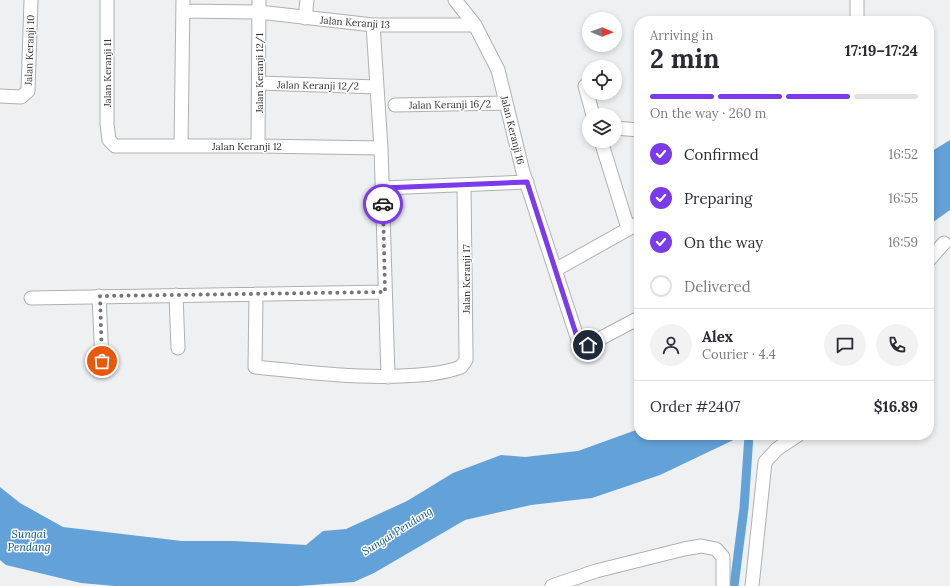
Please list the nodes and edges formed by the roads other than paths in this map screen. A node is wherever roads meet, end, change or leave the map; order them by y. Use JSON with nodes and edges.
{"nodes":[{"id":1,"x":31,"y":0,"type":"edge"},
{"id":2,"x":107,"y":0,"type":"edge"},
{"id":3,"x":308,"y":0,"type":"edge"},
{"id":4,"x":455,"y":0,"type":"edge"},
{"id":5,"x":858,"y":0,"type":"edge"},
{"id":6,"x":183,"y":6,"type":"edge"},
{"id":7,"x":259,"y":6,"type":"edge"},
{"id":8,"x":857,"y":16,"type":"edge"},
{"id":9,"x":305,"y":18,"type":"junction"},
{"id":10,"x":475,"y":25,"type":"junction"},
{"id":11,"x":373,"y":26,"type":"junction"},
{"id":12,"x":259,"y":83,"type":"junction"},
{"id":13,"x":377,"y":86,"type":"junction"},
{"id":14,"x":0,"y":96,"type":"edge"},
{"id":15,"x":506,"y":103,"type":"junction"},
{"id":16,"x":395,"y":105,"type":"dead end"},
{"id":17,"x":622,"y":129,"type":"edge"},
{"id":18,"x":634,"y":130,"type":"edge"},
{"id":19,"x":112,"y":145,"type":"joint"},
{"id":20,"x":181,"y":146,"type":"junction"},
{"id":21,"x":258,"y":146,"type":"junction"},
{"id":22,"x":381,"y":148,"type":"junction"},
{"id":23,"x":604,"y":148,"type":"edge"},
{"id":24,"x":527,"y":182,"type":"junction"},
{"id":25,"x":464,"y":185,"type":"junction"},
{"id":26,"x":383,"y":188,"type":"junction"},
{"id":27,"x":634,"y":225,"type":"edge"},
{"id":28,"x":944,"y":243,"type":"dead end"},
{"id":29,"x":934,"y":254,"type":"edge"},
{"id":30,"x":555,"y":270,"type":"junction"},
{"id":31,"x":385,"y":292,"type":"junction"},
{"id":32,"x":256,"y":294,"type":"junction"},
{"id":33,"x":176,"y":295,"type":"junction"},
{"id":34,"x":100,"y":296,"type":"junction"},
{"id":35,"x":31,"y":298,"type":"dead end"},
{"id":36,"x":634,"y":321,"type":"edge"},
{"id":37,"x":178,"y":348,"type":"dead end"},
{"id":38,"x":102,"y":361,"type":"dead end"},
{"id":39,"x":388,"y":376,"type":"junction"},
{"id":40,"x":790,"y":440,"type":"edge"},
{"id":41,"x":552,"y":586,"type":"edge"},
{"id":42,"x":723,"y":586,"type":"edge"},
{"id":43,"x":752,"y":586,"type":"edge"}],
"edges":[{"from":1,"to":14,"type":"street","name":"Jalan Keranji 10"},
{"from":2,"to":19,"type":"street","name":"Jalan Keranji 11"},
{"from":3,"to":9,"type":"street"},
{"from":4,"to":10,"type":"street","name":"Jalan Keranji 16"},
{"from":5,"to":8,"type":"street"},
{"from":6,"to":7,"type":"street","name":"Jalan Keranji 13"},
{"from":6,"to":20,"type":"street"},
{"from":7,"to":9,"type":"street","name":"Jalan Keranji 13"},
{"from":7,"to":12,"type":"street","name":"Jalan Keranji 12/1"},
{"from":9,"to":11,"type":"street","name":"Jalan Keranji 13"},
{"from":10,"to":11,"type":"street","name":"Jalan Keranji 13"},
{"from":10,"to":15,"type":"street","name":"Jalan Keranji 16"},
{"from":11,"to":13,"type":"street"},
{"from":12,"to":13,"type":"street","name":"Jalan Keranji 12/2"},
{"from":12,"to":21,"type":"street","name":"Jalan Keranji 12/1"},
{"from":13,"to":22,"type":"street"},
{"from":15,"to":16,"type":"street","name":"Jalan Keranji 16/2"},
{"from":15,"to":24,"type":"street","name":"Jalan Keranji 16"},
{"from":17,"to":18,"type":"street"},
{"from":19,"to":20,"type":"street","name":"Jalan Keranji 12"},
{"from":20,"to":21,"type":"street","name":"Jalan Keranji 12"},
{"from":21,"to":22,"type":"street","name":"Jalan Keranji 12"},
{"from":22,"to":26,"type":"street"},
{"from":23,"to":27,"type":"street"},
{"from":24,"to":25,"type":"street"},
{"from":24,"to":30,"type":"street","name":"Jalan Keranji 16"},
{"from":25,"to":26,"type":"street"},
{"from":25,"to":39,"type":"street","name":"Jalan Keranji 17"},
{"from":26,"to":31,"type":"street"},
{"from":27,"to":30,"type":"street"},
{"from":28,"to":29,"type":"street"},
{"from":30,"to":36,"type":"street","name":"Jalan Keranji 16"},
{"from":31,"to":32,"type":"street"},
{"from":31,"to":39,"type":"street"},
{"from":32,"to":33,"type":"street"},
{"from":32,"to":39,"type":"street"},
{"from":33,"to":34,"type":"street"},
{"from":33,"to":37,"type":"street"},
{"from":34,"to":35,"type":"street"},
{"from":34,"to":38,"type":"street"},
{"from":40,"to":43,"type":"street"},
{"from":41,"to":42,"type":"street"}]}
